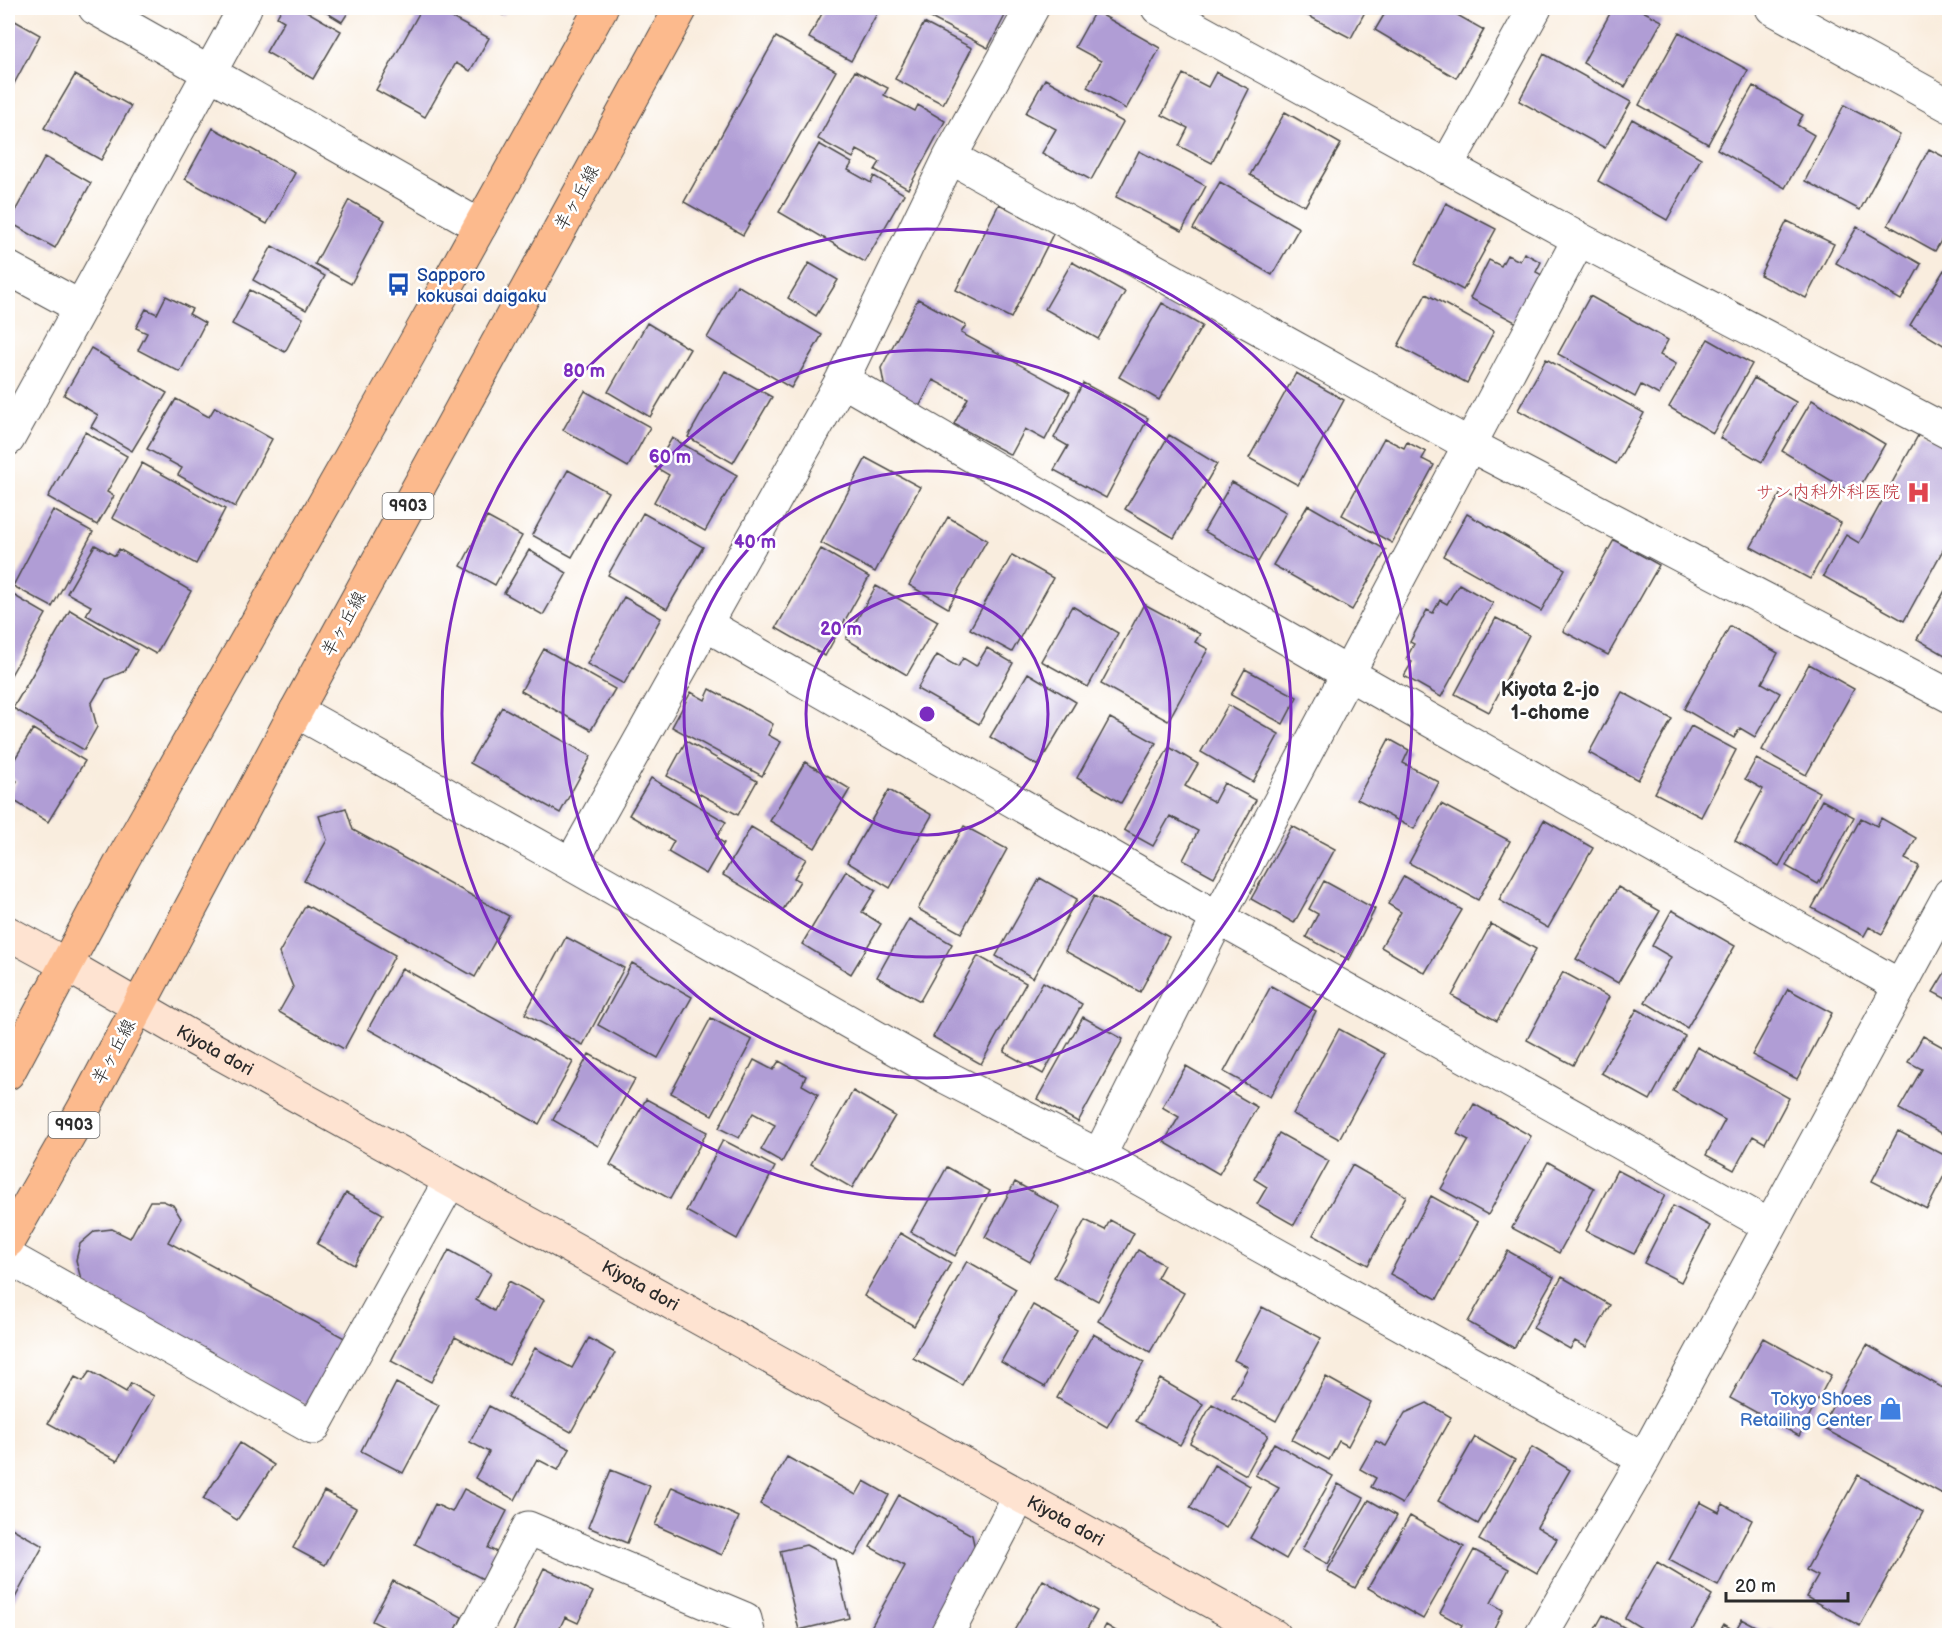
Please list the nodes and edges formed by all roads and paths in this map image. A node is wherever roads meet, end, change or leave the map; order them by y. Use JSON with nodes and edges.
{"nodes":[{"id":1,"x":95,"y":8,"type":"edge"},
{"id":2,"x":245,"y":8,"type":"edge"},
{"id":3,"x":601,"y":8,"type":"edge"},
{"id":4,"x":681,"y":8,"type":"edge"},
{"id":5,"x":1032,"y":8,"type":"edge"},
{"id":6,"x":1158,"y":8,"type":"edge"},
{"id":7,"x":1535,"y":8,"type":"edge"},
{"id":8,"x":1772,"y":8,"type":"edge"},
{"id":9,"x":210,"y":71,"type":"junction"},
{"id":10,"x":1950,"y":106,"type":"edge"},
{"id":11,"x":951,"y":157,"type":"junction"},
{"id":12,"x":1446,"y":167,"type":"junction"},
{"id":13,"x":480,"y":226,"type":"junction"},
{"id":14,"x":1580,"y":239,"type":"junction"},
{"id":15,"x":8,"y":268,"type":"edge"},
{"id":16,"x":80,"y":307,"type":"junction"},
{"id":17,"x":842,"y":380,"type":"junction"},
{"id":18,"x":1950,"y":433,"type":"edge"},
{"id":19,"x":8,"y":439,"type":"edge"},
{"id":20,"x":1470,"y":444,"type":"junction"},
{"id":21,"x":705,"y":624,"type":"junction"},
{"id":22,"x":1347,"y":673,"type":"junction"},
{"id":23,"x":1950,"y":696,"type":"edge"},
{"id":24,"x":296,"y":711,"type":"junction"},
{"id":25,"x":572,"y":864,"type":"junction"},
{"id":26,"x":1950,"y":894,"type":"edge"},
{"id":27,"x":1218,"y":918,"type":"junction"},
{"id":28,"x":8,"y":933,"type":"edge"},
{"id":29,"x":65,"y":964,"type":"junction"},
{"id":30,"x":1900,"y":986,"type":"junction"},
{"id":31,"x":138,"y":1007,"type":"junction"},
{"id":32,"x":8,"y":1073,"type":"edge"},
{"id":33,"x":1099,"y":1156,"type":"junction"},
{"id":34,"x":450,"y":1180,"type":"junction"},
{"id":35,"x":1770,"y":1226,"type":"junction"},
{"id":36,"x":8,"y":1241,"type":"edge"},
{"id":37,"x":8,"y":1257,"type":"edge"},
{"id":38,"x":1644,"y":1459,"type":"junction"},
{"id":39,"x":1020,"y":1495,"type":"junction"},
{"id":40,"x":472,"y":1635,"type":"edge"},
{"id":41,"x":749,"y":1635,"type":"edge"},
{"id":42,"x":946,"y":1635,"type":"edge"},
{"id":43,"x":1274,"y":1635,"type":"edge"},
{"id":44,"x":1540,"y":1635,"type":"edge"}],
"edges":[{"from":1,"to":9,"type":"street"},
{"from":2,"to":9,"type":"street"},
{"from":3,"to":13,"type":"main road"},
{"from":4,"to":24,"type":"main road","name":"羊ヶ丘線","number":"9903"},
{"from":5,"to":11,"type":"street"},
{"from":6,"to":12,"type":"street"},
{"from":7,"to":12,"type":"street"},
{"from":8,"to":10,"type":"street"},
{"from":9,"to":13,"type":"street"},
{"from":9,"to":16,"type":"street"},
{"from":11,"to":17,"type":"street"},
{"from":11,"to":20,"type":"street"},
{"from":12,"to":14,"type":"street"},
{"from":13,"to":29,"type":"main road"},
{"from":14,"to":18,"type":"street"},
{"from":14,"to":20,"type":"street"},
{"from":15,"to":16,"type":"street"},
{"from":16,"to":19,"type":"street"},
{"from":17,"to":21,"type":"street"},
{"from":17,"to":22,"type":"street"},
{"from":20,"to":22,"type":"street"},
{"from":20,"to":23,"type":"street"},
{"from":21,"to":25,"type":"street"},
{"from":21,"to":27,"type":"street"},
{"from":22,"to":27,"type":"street"},
{"from":22,"to":30,"type":"street"},
{"from":24,"to":25,"type":"street"},
{"from":24,"to":31,"type":"main road","name":"羊ヶ丘線","number":"9903"},
{"from":25,"to":33,"type":"street"},
{"from":26,"to":30,"type":"street"},
{"from":27,"to":33,"type":"street"},
{"from":27,"to":35,"type":"street"},
{"from":28,"to":29,"type":"street","name":"Kiyota dori"},
{"from":29,"to":31,"type":"street","name":"Kiyota dori"},
{"from":29,"to":32,"type":"main road"},
{"from":30,"to":35,"type":"street"},
{"from":31,"to":34,"type":"street","name":"Kiyota dori"},
{"from":31,"to":36,"type":"main road","name":"羊ヶ丘線","number":"9903"},
{"from":33,"to":38,"type":"street"},
{"from":34,"to":37,"type":"street"},
{"from":34,"to":39,"type":"street","name":"Kiyota dori"},
{"from":35,"to":38,"type":"street"},
{"from":38,"to":44,"type":"street"},
{"from":39,"to":42,"type":"street"},
{"from":39,"to":43,"type":"street","name":"Kiyota dori"},
{"from":40,"to":41,"type":"street"}]}
